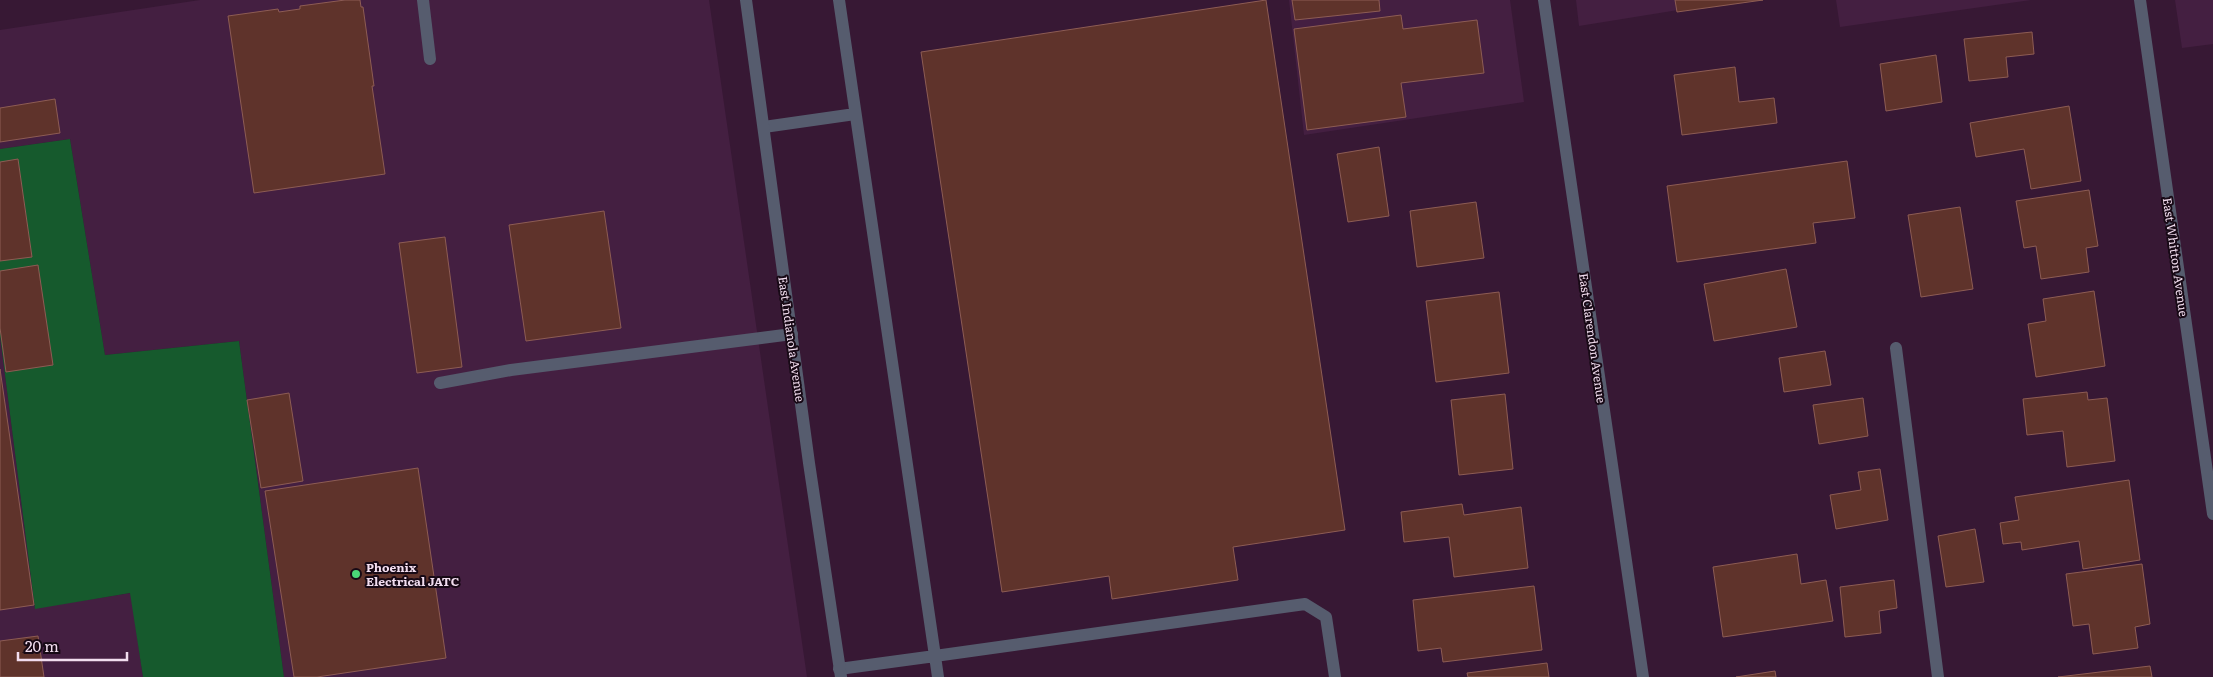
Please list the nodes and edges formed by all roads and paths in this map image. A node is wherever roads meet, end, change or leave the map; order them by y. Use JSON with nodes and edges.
{"nodes":[{"id":1,"x":423,"y":0,"type":"edge"},
{"id":2,"x":746,"y":0,"type":"edge"},
{"id":3,"x":839,"y":0,"type":"edge"},
{"id":4,"x":1544,"y":0,"type":"edge"},
{"id":5,"x":2140,"y":0,"type":"edge"},
{"id":6,"x":430,"y":59,"type":"dead end"},
{"id":7,"x":855,"y":114,"type":"junction"},
{"id":8,"x":764,"y":127,"type":"junction"},
{"id":9,"x":792,"y":334,"type":"junction"},
{"id":10,"x":1896,"y":348,"type":"dead end"},
{"id":11,"x":440,"y":383,"type":"dead end"},
{"id":12,"x":2213,"y":514,"type":"edge"},
{"id":13,"x":935,"y":656,"type":"junction"},
{"id":14,"x":840,"y":673,"type":"edge"},
{"id":15,"x":938,"y":677,"type":"edge"},
{"id":16,"x":1335,"y":677,"type":"edge"},
{"id":17,"x":1643,"y":677,"type":"edge"},
{"id":18,"x":1938,"y":677,"type":"edge"}],
"edges":[{"from":1,"to":6,"type":"street"},
{"from":2,"to":8,"type":"street","name":"East Indianola Avenue"},
{"from":3,"to":7,"type":"street"},
{"from":4,"to":17,"type":"street","name":"East Clarendon Avenue"},
{"from":5,"to":12,"type":"street","name":"East Whitton Avenue"},
{"from":7,"to":8,"type":"street"},
{"from":7,"to":13,"type":"street"},
{"from":8,"to":9,"type":"street","name":"East Indianola Avenue"},
{"from":9,"to":11,"type":"street"},
{"from":9,"to":14,"type":"street","name":"East Indianola Avenue"},
{"from":10,"to":18,"type":"street"},
{"from":13,"to":14,"type":"street"},
{"from":13,"to":15,"type":"street"},
{"from":13,"to":16,"type":"street"}]}
